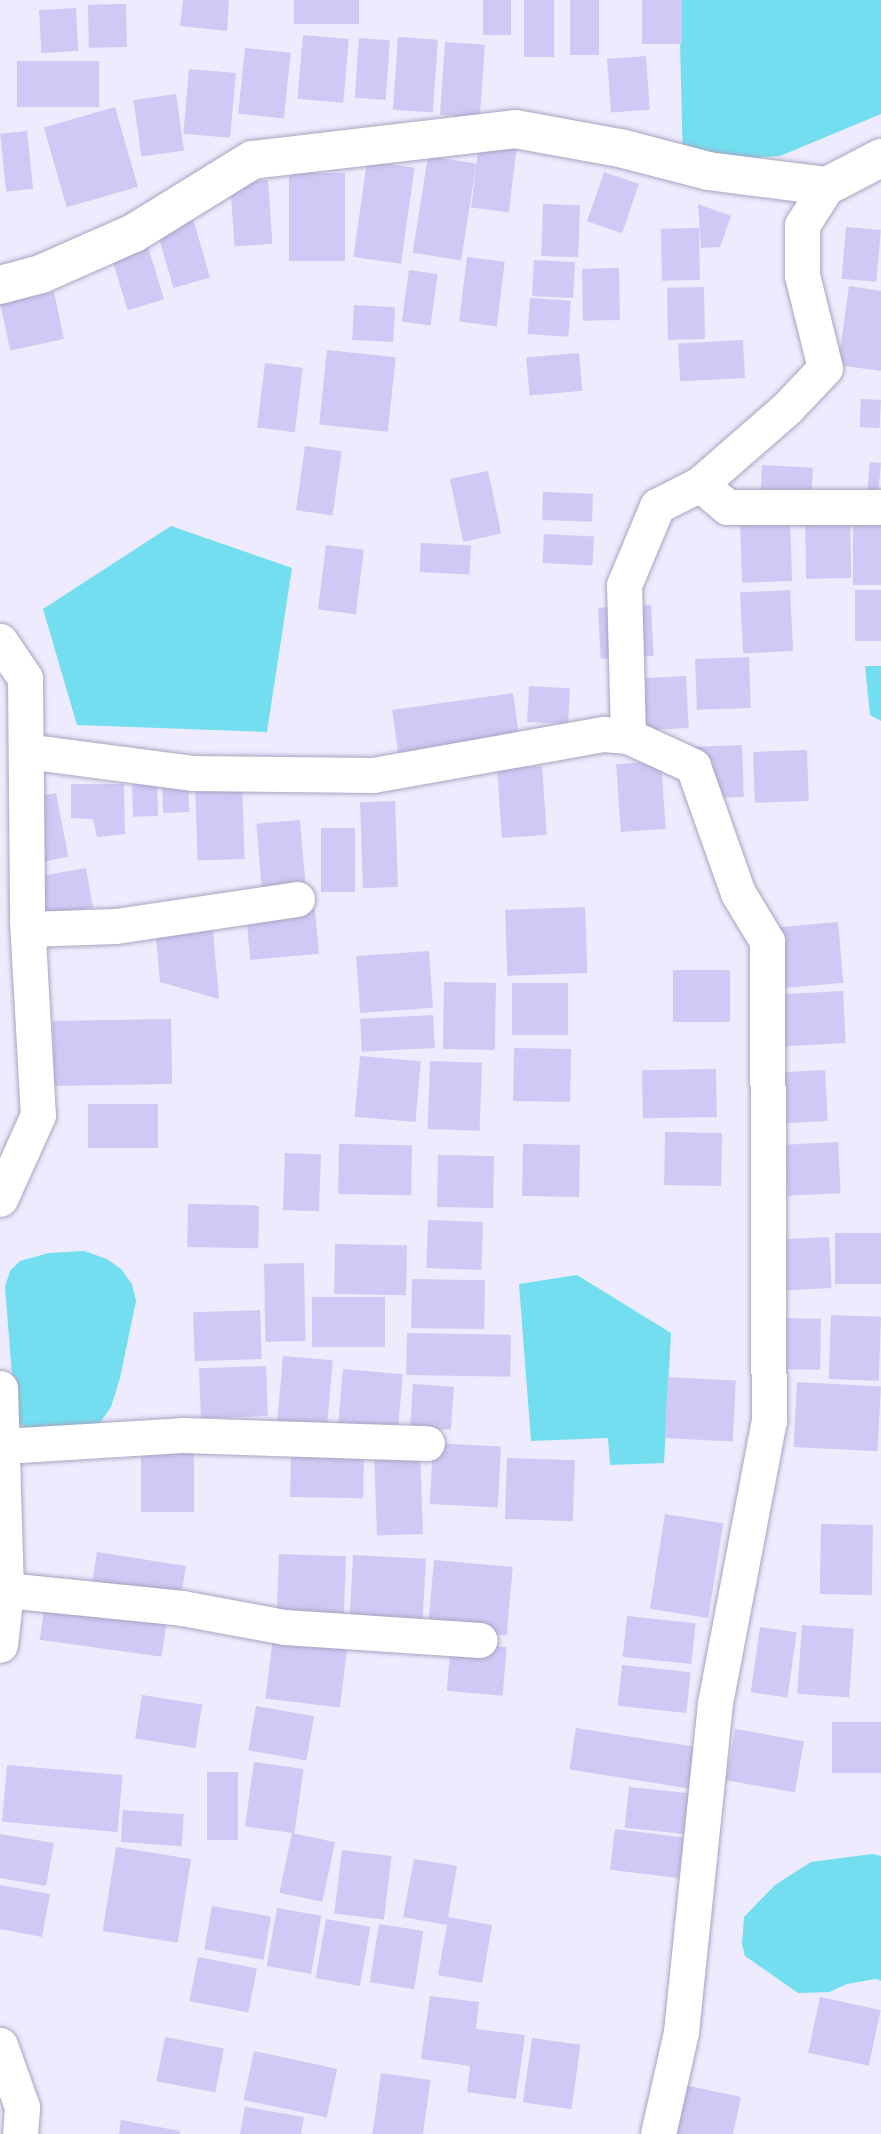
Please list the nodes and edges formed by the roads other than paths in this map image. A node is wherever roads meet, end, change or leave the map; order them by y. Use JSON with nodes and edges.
{"nodes":[{"id":1,"x":881,"y":158,"type":"edge"},
{"id":2,"x":827,"y":186,"type":"junction"},
{"id":3,"x":0,"y":285,"type":"edge"},
{"id":4,"x":701,"y":484,"type":"junction"},
{"id":5,"x":881,"y":507,"type":"edge"},
{"id":6,"x":0,"y":641,"type":"edge"},
{"id":7,"x":628,"y":736,"type":"junction"},
{"id":8,"x":26,"y":751,"type":"junction"},
{"id":9,"x":297,"y":899,"type":"dead end"},
{"id":10,"x":18,"y":924,"type":"edge"},
{"id":11,"x":0,"y":1199,"type":"edge"},
{"id":12,"x":0,"y":1388,"type":"edge"},
{"id":13,"x":427,"y":1443,"type":"dead end"},
{"id":14,"x":4,"y":1446,"type":"junction"},
{"id":15,"x":6,"y":1590,"type":"junction"},
{"id":16,"x":480,"y":1640,"type":"dead end"},
{"id":17,"x":0,"y":1645,"type":"edge"},
{"id":18,"x":0,"y":2045,"type":"edge"},
{"id":19,"x":20,"y":2134,"type":"edge"},
{"id":20,"x":658,"y":2134,"type":"edge"}],
"edges":[{"from":1,"to":2,"type":"street"},
{"from":2,"to":3,"type":"street"},
{"from":2,"to":4,"type":"street"},
{"from":4,"to":5,"type":"street"},
{"from":4,"to":7,"type":"street"},
{"from":6,"to":8,"type":"street"},
{"from":7,"to":8,"type":"street"},
{"from":7,"to":20,"type":"street"},
{"from":8,"to":10,"type":"street"},
{"from":9,"to":10,"type":"street"},
{"from":10,"to":11,"type":"street"},
{"from":12,"to":14,"type":"street"},
{"from":13,"to":14,"type":"street"},
{"from":14,"to":15,"type":"street"},
{"from":15,"to":16,"type":"street"},
{"from":15,"to":17,"type":"street"},
{"from":18,"to":19,"type":"street"}]}
